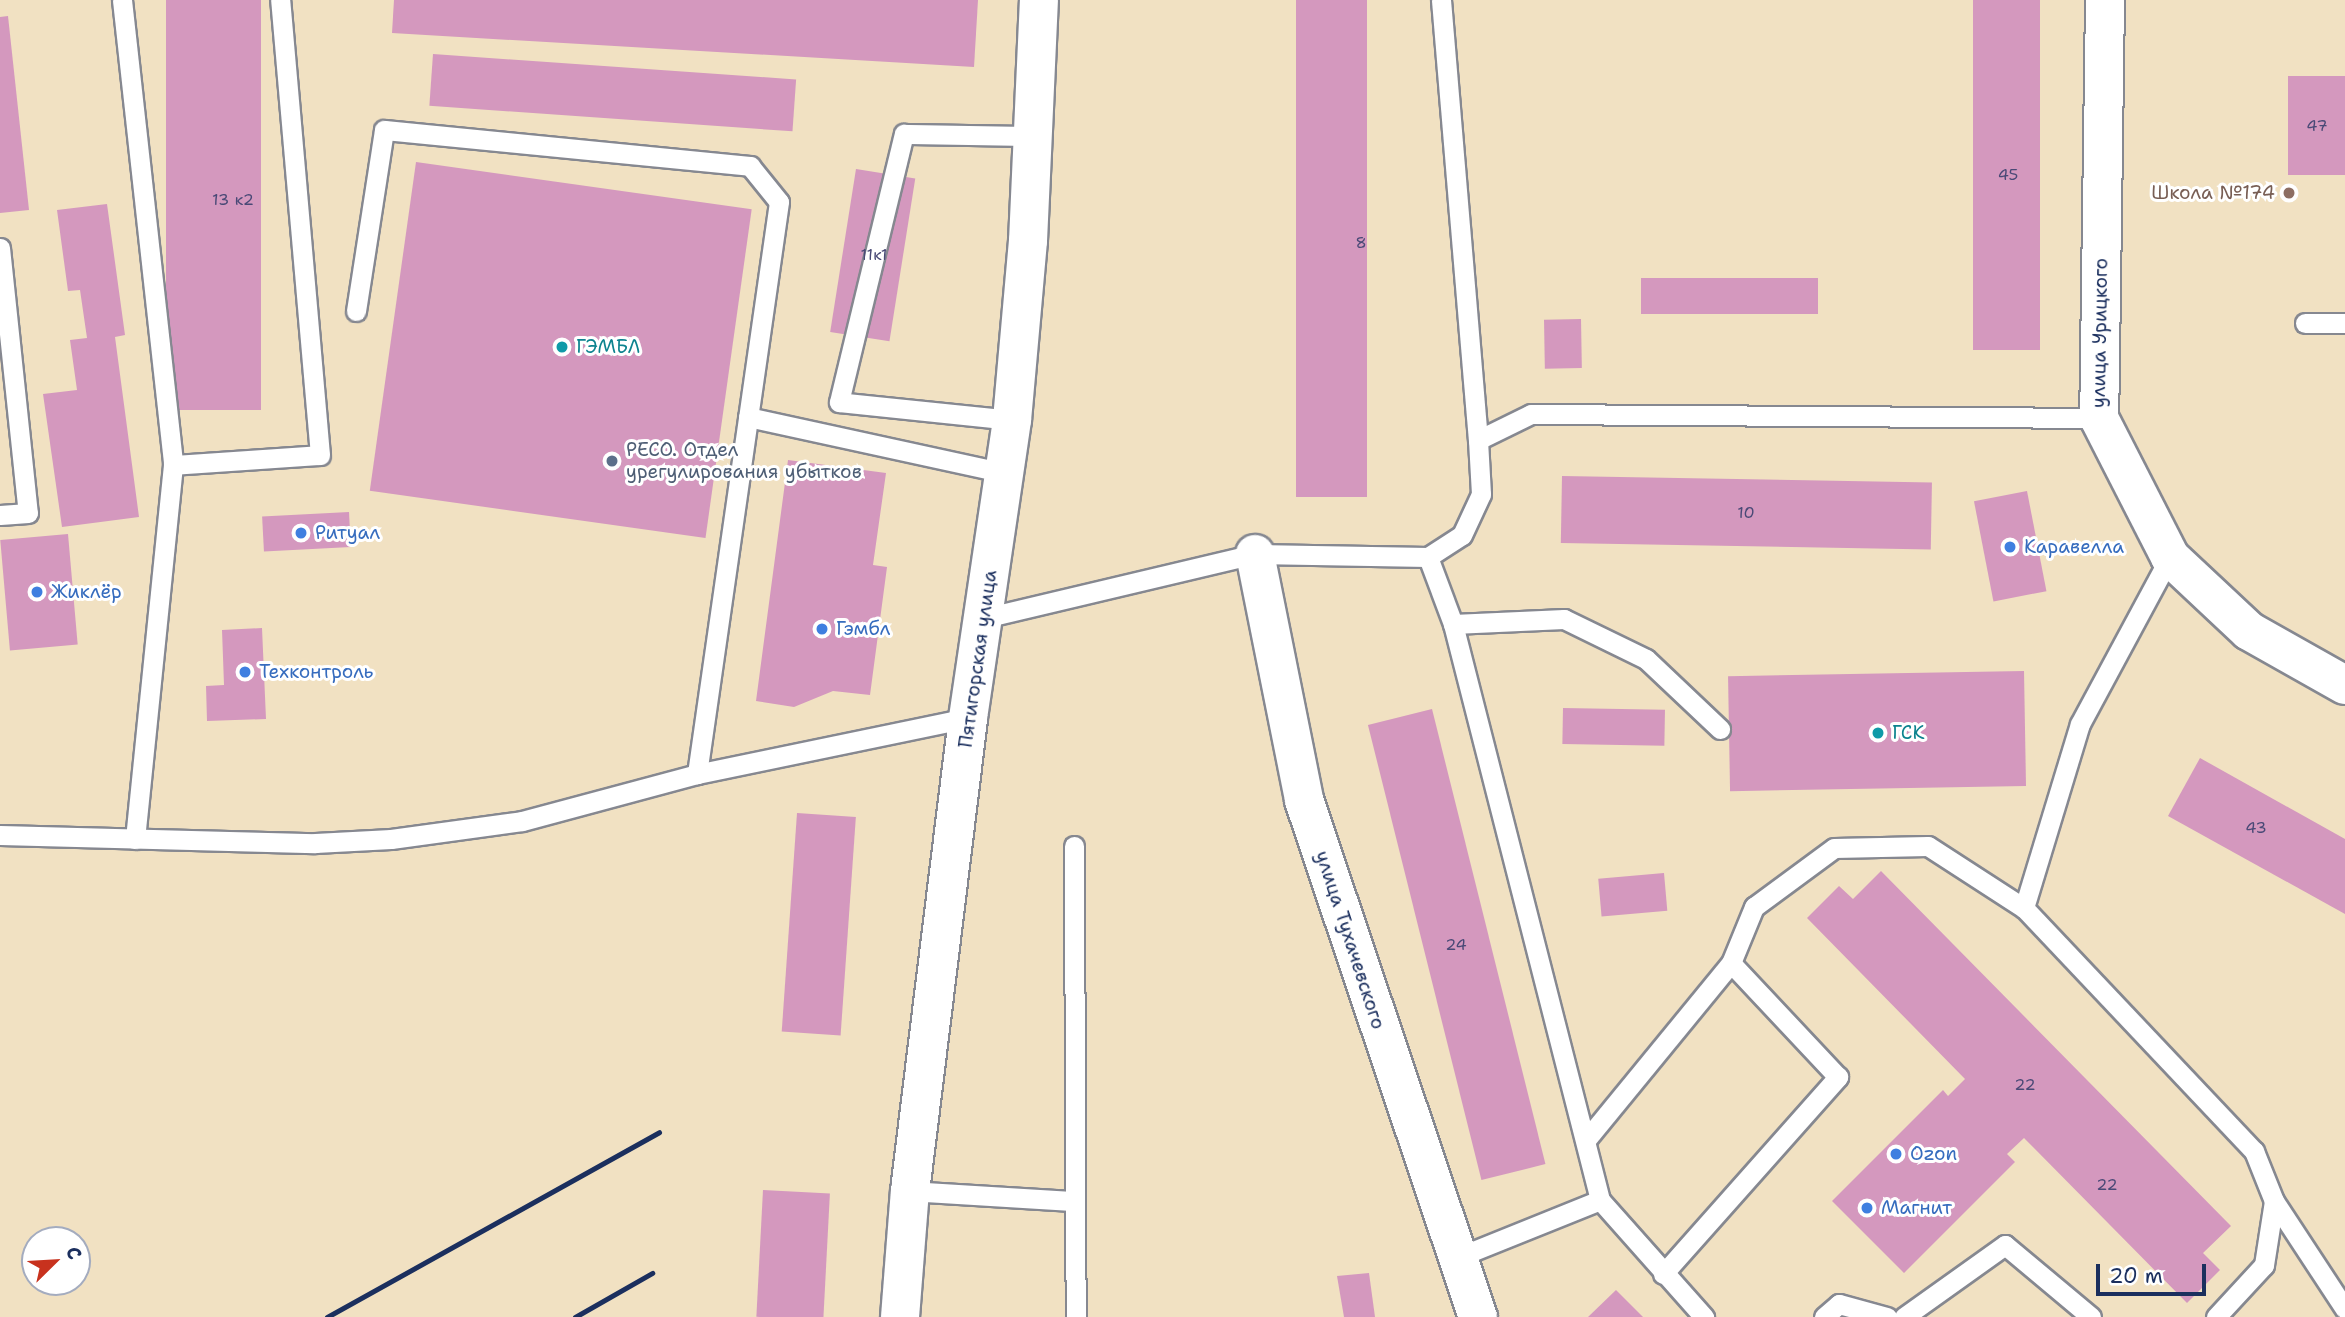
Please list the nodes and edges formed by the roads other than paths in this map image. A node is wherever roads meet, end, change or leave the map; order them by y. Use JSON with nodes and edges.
{"nodes":[{"id":1,"x":122,"y":0,"type":"edge"},
{"id":2,"x":279,"y":0,"type":"edge"},
{"id":3,"x":1039,"y":0,"type":"edge"},
{"id":4,"x":1441,"y":0,"type":"edge"},
{"id":5,"x":2105,"y":0,"type":"edge"},
{"id":6,"x":1033,"y":136,"type":"junction"},
{"id":7,"x":0,"y":248,"type":"edge"},
{"id":8,"x":356,"y":310,"type":"dead end"},
{"id":9,"x":2305,"y":323,"type":"dead end"},
{"id":10,"x":2345,"y":323,"type":"edge"},
{"id":11,"x":748,"y":417,"type":"junction"},
{"id":12,"x":2099,"y":418,"type":"junction"},
{"id":13,"x":1012,"y":420,"type":"junction"},
{"id":14,"x":1478,"y":440,"type":"junction"},
{"id":15,"x":173,"y":465,"type":"junction"},
{"id":16,"x":1004,"y":473,"type":"junction"},
{"id":17,"x":0,"y":515,"type":"edge"},
{"id":18,"x":1255,"y":554,"type":"junction"},
{"id":19,"x":1428,"y":557,"type":"junction"},
{"id":20,"x":2170,"y":557,"type":"junction"},
{"id":21,"x":984,"y":618,"type":"junction"},
{"id":22,"x":1453,"y":624,"type":"junction"},
{"id":23,"x":2345,"y":685,"type":"edge"},
{"id":24,"x":968,"y":718,"type":"junction"},
{"id":25,"x":1720,"y":729,"type":"dead end"},
{"id":26,"x":697,"y":774,"type":"junction"},
{"id":27,"x":0,"y":835,"type":"edge"},
{"id":28,"x":135,"y":839,"type":"junction"},
{"id":29,"x":1074,"y":846,"type":"dead end"},
{"id":30,"x":2024,"y":908,"type":"junction"},
{"id":31,"x":1731,"y":963,"type":"junction"},
{"id":32,"x":1586,"y":1140,"type":"junction"},
{"id":33,"x":910,"y":1191,"type":"junction"},
{"id":34,"x":1600,"y":1200,"type":"junction"},
{"id":35,"x":1075,"y":1201,"type":"junction"},
{"id":36,"x":2274,"y":1201,"type":"junction"},
{"id":37,"x":1456,"y":1258,"type":"junction"},
{"id":38,"x":1663,"y":1275,"type":"junction"},
{"id":39,"x":2345,"y":1308,"type":"edge"},
{"id":40,"x":900,"y":1317,"type":"edge"},
{"id":41,"x":1076,"y":1317,"type":"edge"},
{"id":42,"x":1478,"y":1317,"type":"edge"},
{"id":43,"x":1704,"y":1317,"type":"edge"},
{"id":44,"x":1824,"y":1317,"type":"edge"},
{"id":45,"x":1887,"y":1317,"type":"edge"},
{"id":46,"x":1904,"y":1317,"type":"edge"},
{"id":47,"x":2091,"y":1317,"type":"edge"},
{"id":48,"x":2216,"y":1317,"type":"edge"}],
"edges":[{"from":1,"to":15,"type":"lane"},
{"from":2,"to":15,"type":"lane"},
{"from":3,"to":6,"type":"street","name":"Пятигорская улица"},
{"from":4,"to":14,"type":"lane"},
{"from":5,"to":12,"type":"street","name":"улица Урицкого"},
{"from":6,"to":13,"type":"street","name":"Пятигорская улица"},
{"from":6,"to":13,"type":"lane"},
{"from":7,"to":17,"type":"lane"},
{"from":8,"to":11,"type":"lane"},
{"from":9,"to":10,"type":"lane"},
{"from":11,"to":16,"type":"lane"},
{"from":11,"to":26,"type":"lane"},
{"from":12,"to":14,"type":"lane"},
{"from":12,"to":20,"type":"street","name":"улица Урицкого"},
{"from":13,"to":16,"type":"street","name":"Пятигорская улица"},
{"from":14,"to":19,"type":"lane"},
{"from":15,"to":28,"type":"lane"},
{"from":16,"to":21,"type":"street","name":"Пятигорская улица"},
{"from":18,"to":19,"type":"lane"},
{"from":18,"to":21,"type":"lane"},
{"from":18,"to":37,"type":"street","name":"улица Тухачевского"},
{"from":19,"to":22,"type":"lane"},
{"from":20,"to":23,"type":"street","name":"улица Урицкого"},
{"from":20,"to":30,"type":"lane"},
{"from":21,"to":24,"type":"street","name":"Пятигорская улица"},
{"from":22,"to":25,"type":"lane"},
{"from":22,"to":32,"type":"lane"},
{"from":24,"to":26,"type":"lane"},
{"from":24,"to":33,"type":"street","name":"Пятигорская улица"},
{"from":26,"to":28,"type":"lane"},
{"from":27,"to":28,"type":"lane"},
{"from":29,"to":35,"type":"lane"},
{"from":30,"to":31,"type":"lane"},
{"from":30,"to":36,"type":"lane"},
{"from":31,"to":32,"type":"lane"},
{"from":31,"to":38,"type":"lane"},
{"from":32,"to":34,"type":"lane"},
{"from":33,"to":35,"type":"lane"},
{"from":33,"to":40,"type":"street","name":"Пятигорская улица"},
{"from":34,"to":37,"type":"lane"},
{"from":34,"to":38,"type":"lane"},
{"from":35,"to":41,"type":"lane"},
{"from":36,"to":39,"type":"lane"},
{"from":36,"to":48,"type":"lane"},
{"from":37,"to":42,"type":"street","name":"улица Тухачевского"},
{"from":38,"to":43,"type":"lane"},
{"from":44,"to":45,"type":"lane"},
{"from":46,"to":47,"type":"lane"}]}
